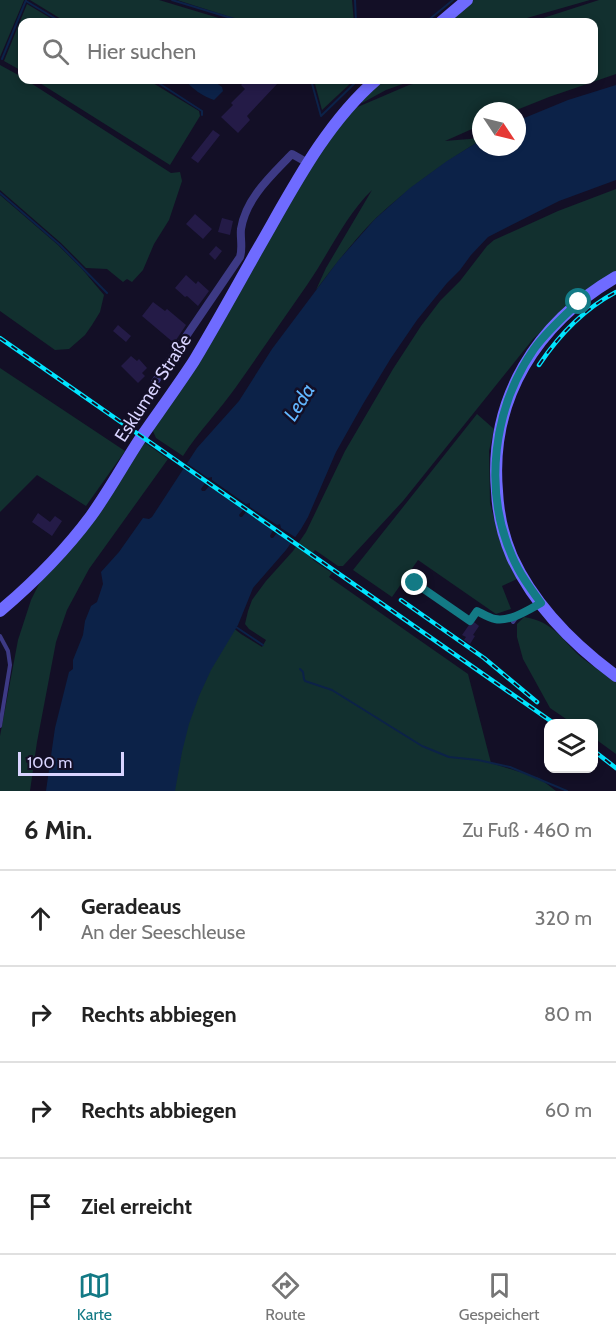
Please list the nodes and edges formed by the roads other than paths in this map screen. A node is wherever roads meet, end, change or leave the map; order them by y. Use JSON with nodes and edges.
{"nodes":[{"id":1,"x":467,"y":0,"type":"edge"},
{"id":2,"x":446,"y":18,"type":"edge"},
{"id":3,"x":371,"y":84,"type":"edge"},
{"id":4,"x":308,"y":163,"type":"junction"},
{"id":5,"x":616,"y":277,"type":"edge"},
{"id":6,"x":155,"y":382,"type":"dead end"},
{"id":7,"x":415,"y":583,"type":"dead end"},
{"id":8,"x":541,"y":603,"type":"junction"},
{"id":9,"x":0,"y":611,"type":"edge"},
{"id":10,"x":519,"y":614,"type":"junction"},
{"id":11,"x":513,"y":622,"type":"dead end"},
{"id":12,"x":0,"y":636,"type":"edge"},
{"id":13,"x":616,"y":676,"type":"edge"},
{"id":14,"x":0,"y":726,"type":"edge"}],
"edges":[{"from":1,"to":2,"type":"street"},
{"from":3,"to":4,"type":"street","name":"Esklumer Straße"},
{"from":4,"to":6,"type":"street","name":"Esklumer Straße"},
{"from":4,"to":9,"type":"street","name":"Esklumer Straße"},
{"from":5,"to":8,"type":"street"},
{"from":7,"to":10,"type":"lane"},
{"from":8,"to":10,"type":"lane"},
{"from":8,"to":13,"type":"street"},
{"from":10,"to":11,"type":"lane"},
{"from":12,"to":14,"type":"lane"}]}
